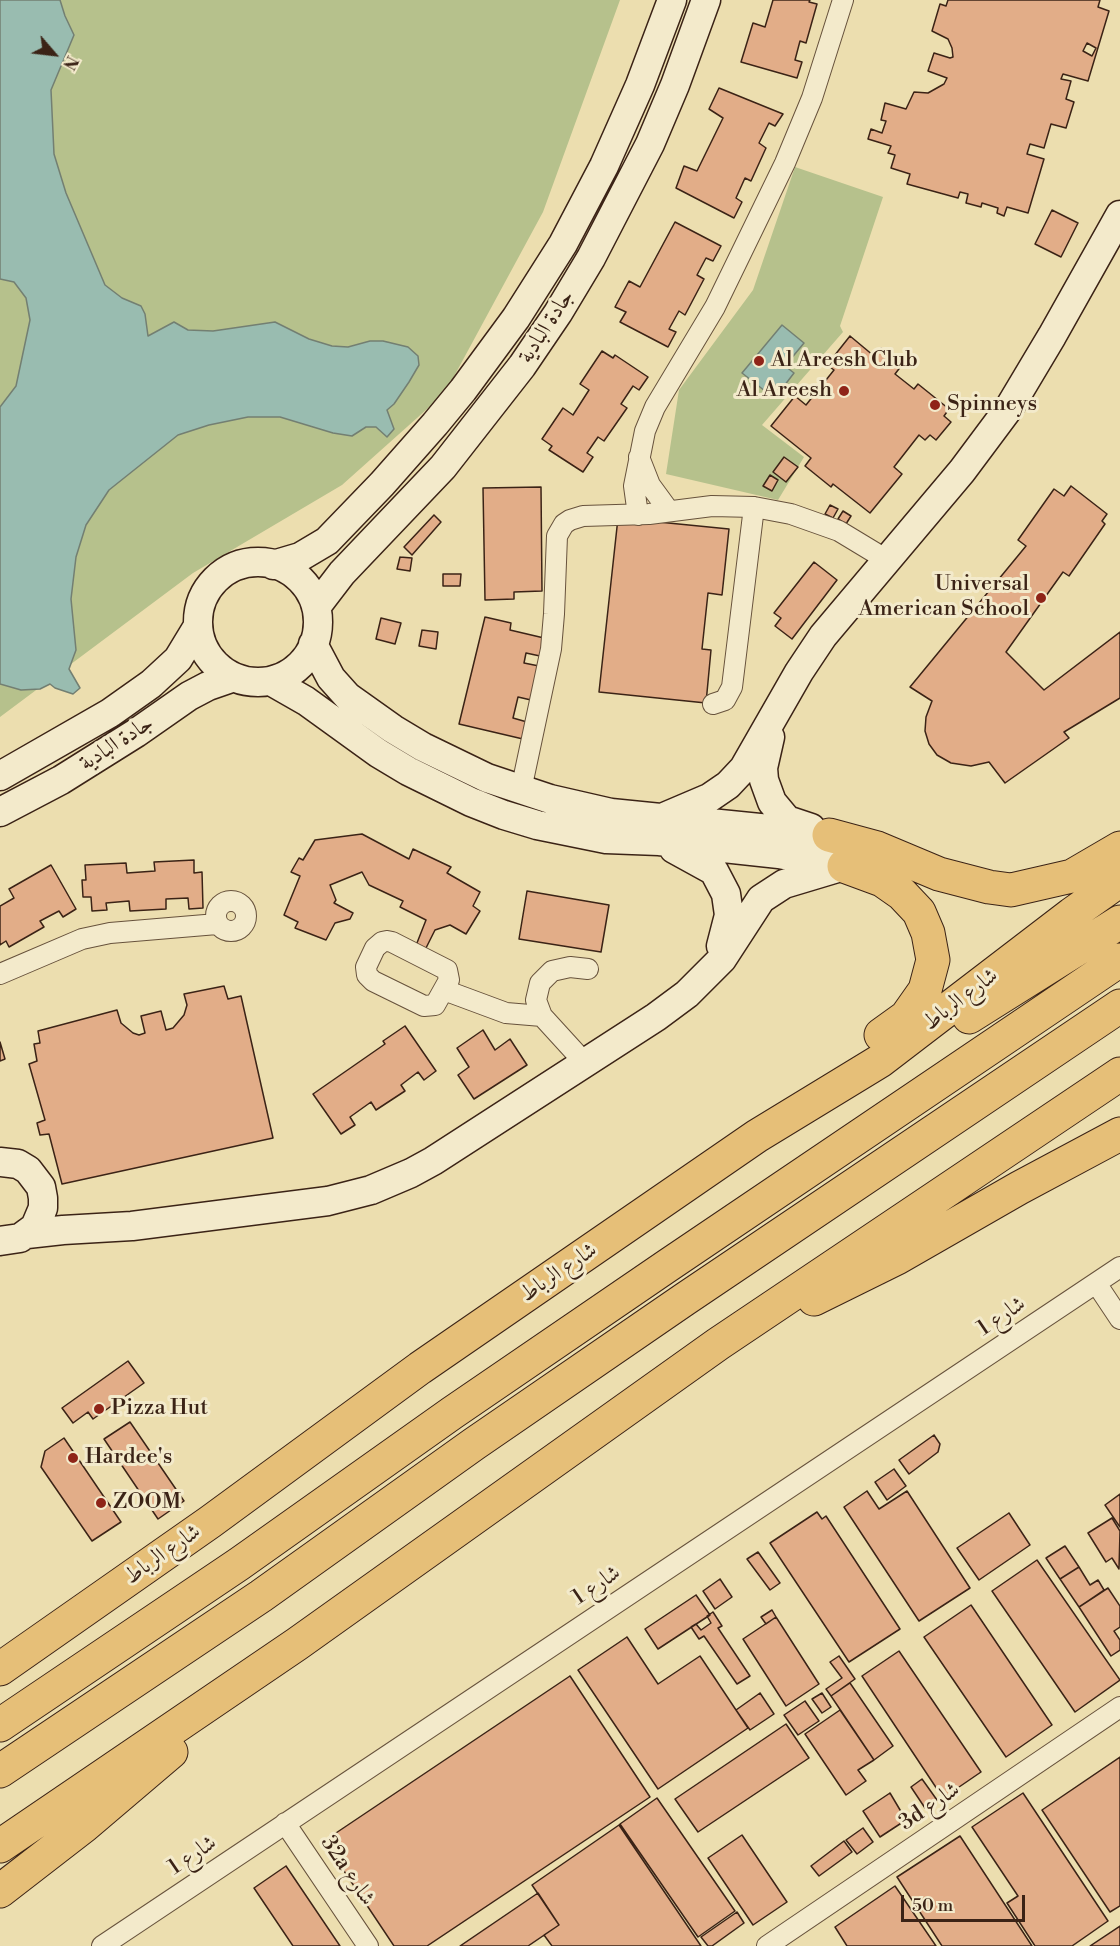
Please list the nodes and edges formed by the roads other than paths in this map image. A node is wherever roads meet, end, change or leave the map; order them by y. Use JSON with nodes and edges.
{"nodes":[{"id":1,"x":672,"y":0,"type":"edge"},
{"id":2,"x":706,"y":0,"type":"edge"},
{"id":3,"x":843,"y":0,"type":"edge"},
{"id":4,"x":1120,"y":215,"type":"edge"},
{"id":5,"x":639,"y":458,"type":"junction"},
{"id":6,"x":754,"y":507,"type":"junction"},
{"id":7,"x":669,"y":511,"type":"junction"},
{"id":8,"x":638,"y":515,"type":"junction"},
{"id":9,"x":273,"y":565,"type":"junction"},
{"id":10,"x":882,"y":565,"type":"junction"},
{"id":11,"x":316,"y":607,"type":"junction"},
{"id":12,"x":198,"y":626,"type":"junction"},
{"id":13,"x":314,"y":644,"type":"junction"},
{"id":14,"x":234,"y":677,"type":"junction"},
{"id":15,"x":271,"y":681,"type":"junction"},
{"id":16,"x":713,"y":704,"type":"dead end"},
{"id":17,"x":775,"y":717,"type":"junction"},
{"id":18,"x":0,"y":776,"type":"edge"},
{"id":19,"x":520,"y":790,"type":"junction"},
{"id":20,"x":0,"y":812,"type":"edge"},
{"id":21,"x":661,"y":830,"type":"junction"},
{"id":22,"x":830,"y":835,"type":"junction"},
{"id":23,"x":1120,"y":848,"type":"edge"},
{"id":24,"x":844,"y":866,"type":"junction"},
{"id":25,"x":1120,"y":880,"type":"edge"},
{"id":26,"x":1120,"y":922,"type":"edge"},
{"id":27,"x":217,"y":924,"type":"dead end"},
{"id":28,"x":1120,"y":960,"type":"edge"},
{"id":29,"x":588,"y":969,"type":"dead end"},
{"id":30,"x":711,"y":972,"type":"junction"},
{"id":31,"x":0,"y":974,"type":"edge"},
{"id":32,"x":444,"y":990,"type":"dead end"},
{"id":33,"x":1120,"y":1006,"type":"edge"},
{"id":34,"x":542,"y":1016,"type":"junction"},
{"id":35,"x":880,"y":1061,"type":"junction"},
{"id":36,"x":584,"y":1062,"type":"junction"},
{"id":37,"x":1120,"y":1074,"type":"edge"},
{"id":38,"x":1120,"y":1134,"type":"edge"},
{"id":39,"x":758,"y":1136,"type":"junction"},
{"id":40,"x":2,"y":1159,"type":"edge"},
{"id":41,"x":44,"y":1198,"type":"junction"},
{"id":42,"x":104,"y":1228,"type":"junction"},
{"id":43,"x":27,"y":1234,"type":"junction"},
{"id":44,"x":0,"y":1242,"type":"edge"},
{"id":45,"x":1120,"y":1268,"type":"edge"},
{"id":46,"x":1096,"y":1283,"type":"junction"},
{"id":47,"x":1120,"y":1318,"type":"edge"},
{"id":48,"x":717,"y":1344,"type":"junction"},
{"id":49,"x":297,"y":1644,"type":"junction"},
{"id":50,"x":0,"y":1669,"type":"edge"},
{"id":51,"x":1120,"y":1707,"type":"edge"},
{"id":52,"x":0,"y":1725,"type":"edge"},
{"id":53,"x":0,"y":1771,"type":"edge"},
{"id":54,"x":285,"y":1823,"type":"junction"},
{"id":55,"x":0,"y":1846,"type":"edge"},
{"id":56,"x":0,"y":1891,"type":"edge"},
{"id":57,"x":102,"y":1946,"type":"edge"},
{"id":58,"x":368,"y":1946,"type":"edge"},
{"id":59,"x":767,"y":1946,"type":"edge"}],
"edges":[{"from":1,"to":9,"type":"street","name":"جادة البادية"},
{"from":2,"to":11,"type":"street","name":"جادة البادية"},
{"from":3,"to":5,"type":"street"},
{"from":4,"to":10,"type":"street"},
{"from":5,"to":7,"type":"street"},
{"from":5,"to":8,"type":"street"},
{"from":6,"to":7,"type":"street"},
{"from":6,"to":10,"type":"street"},
{"from":6,"to":16,"type":"street"},
{"from":7,"to":8,"type":"street"},
{"from":8,"to":19,"type":"street"},
{"from":9,"to":11,"type":"street"},
{"from":9,"to":12,"type":"street"},
{"from":10,"to":17,"type":"street"},
{"from":11,"to":13,"type":"street"},
{"from":12,"to":14,"type":"street"},
{"from":12,"to":18,"type":"street","name":"جادة البادية"},
{"from":13,"to":15,"type":"street"},
{"from":13,"to":19,"type":"street"},
{"from":14,"to":15,"type":"street"},
{"from":14,"to":20,"type":"street","name":"جادة البادية"},
{"from":15,"to":21,"type":"street"},
{"from":17,"to":21,"type":"street"},
{"from":17,"to":22,"type":"street"},
{"from":19,"to":21,"type":"street"},
{"from":21,"to":22,"type":"street"},
{"from":21,"to":24,"type":"street"},
{"from":21,"to":30,"type":"street"},
{"from":22,"to":23,"type":"highway"},
{"from":24,"to":30,"type":"street"},
{"from":24,"to":39,"type":"highway"},
{"from":25,"to":35,"type":"highway","name":"شارع الرباط"},
{"from":26,"to":35,"type":"highway"},
{"from":27,"to":31,"type":"street"},
{"from":28,"to":52,"type":"highway"},
{"from":29,"to":34,"type":"street"},
{"from":30,"to":36,"type":"street"},
{"from":32,"to":34,"type":"street"},
{"from":33,"to":53,"type":"highway"},
{"from":34,"to":36,"type":"street"},
{"from":35,"to":39,"type":"highway","name":"شارع الرباط"},
{"from":36,"to":42,"type":"street"},
{"from":37,"to":48,"type":"highway"},
{"from":38,"to":48,"type":"highway"},
{"from":39,"to":50,"type":"highway","name":"شارع الرباط"},
{"from":40,"to":41,"type":"street"},
{"from":41,"to":42,"type":"street"},
{"from":41,"to":43,"type":"street"},
{"from":42,"to":43,"type":"street"},
{"from":43,"to":44,"type":"street"},
{"from":45,"to":46,"type":"street","name":"شارع 1"},
{"from":46,"to":47,"type":"street"},
{"from":46,"to":54,"type":"street","name":"شارع 1"},
{"from":48,"to":49,"type":"highway"},
{"from":49,"to":55,"type":"highway"},
{"from":49,"to":56,"type":"highway"},
{"from":51,"to":59,"type":"street","name":"3d شارع"},
{"from":54,"to":57,"type":"street","name":"شارع 1"},
{"from":54,"to":58,"type":"street","name":"32a شارع"}]}
